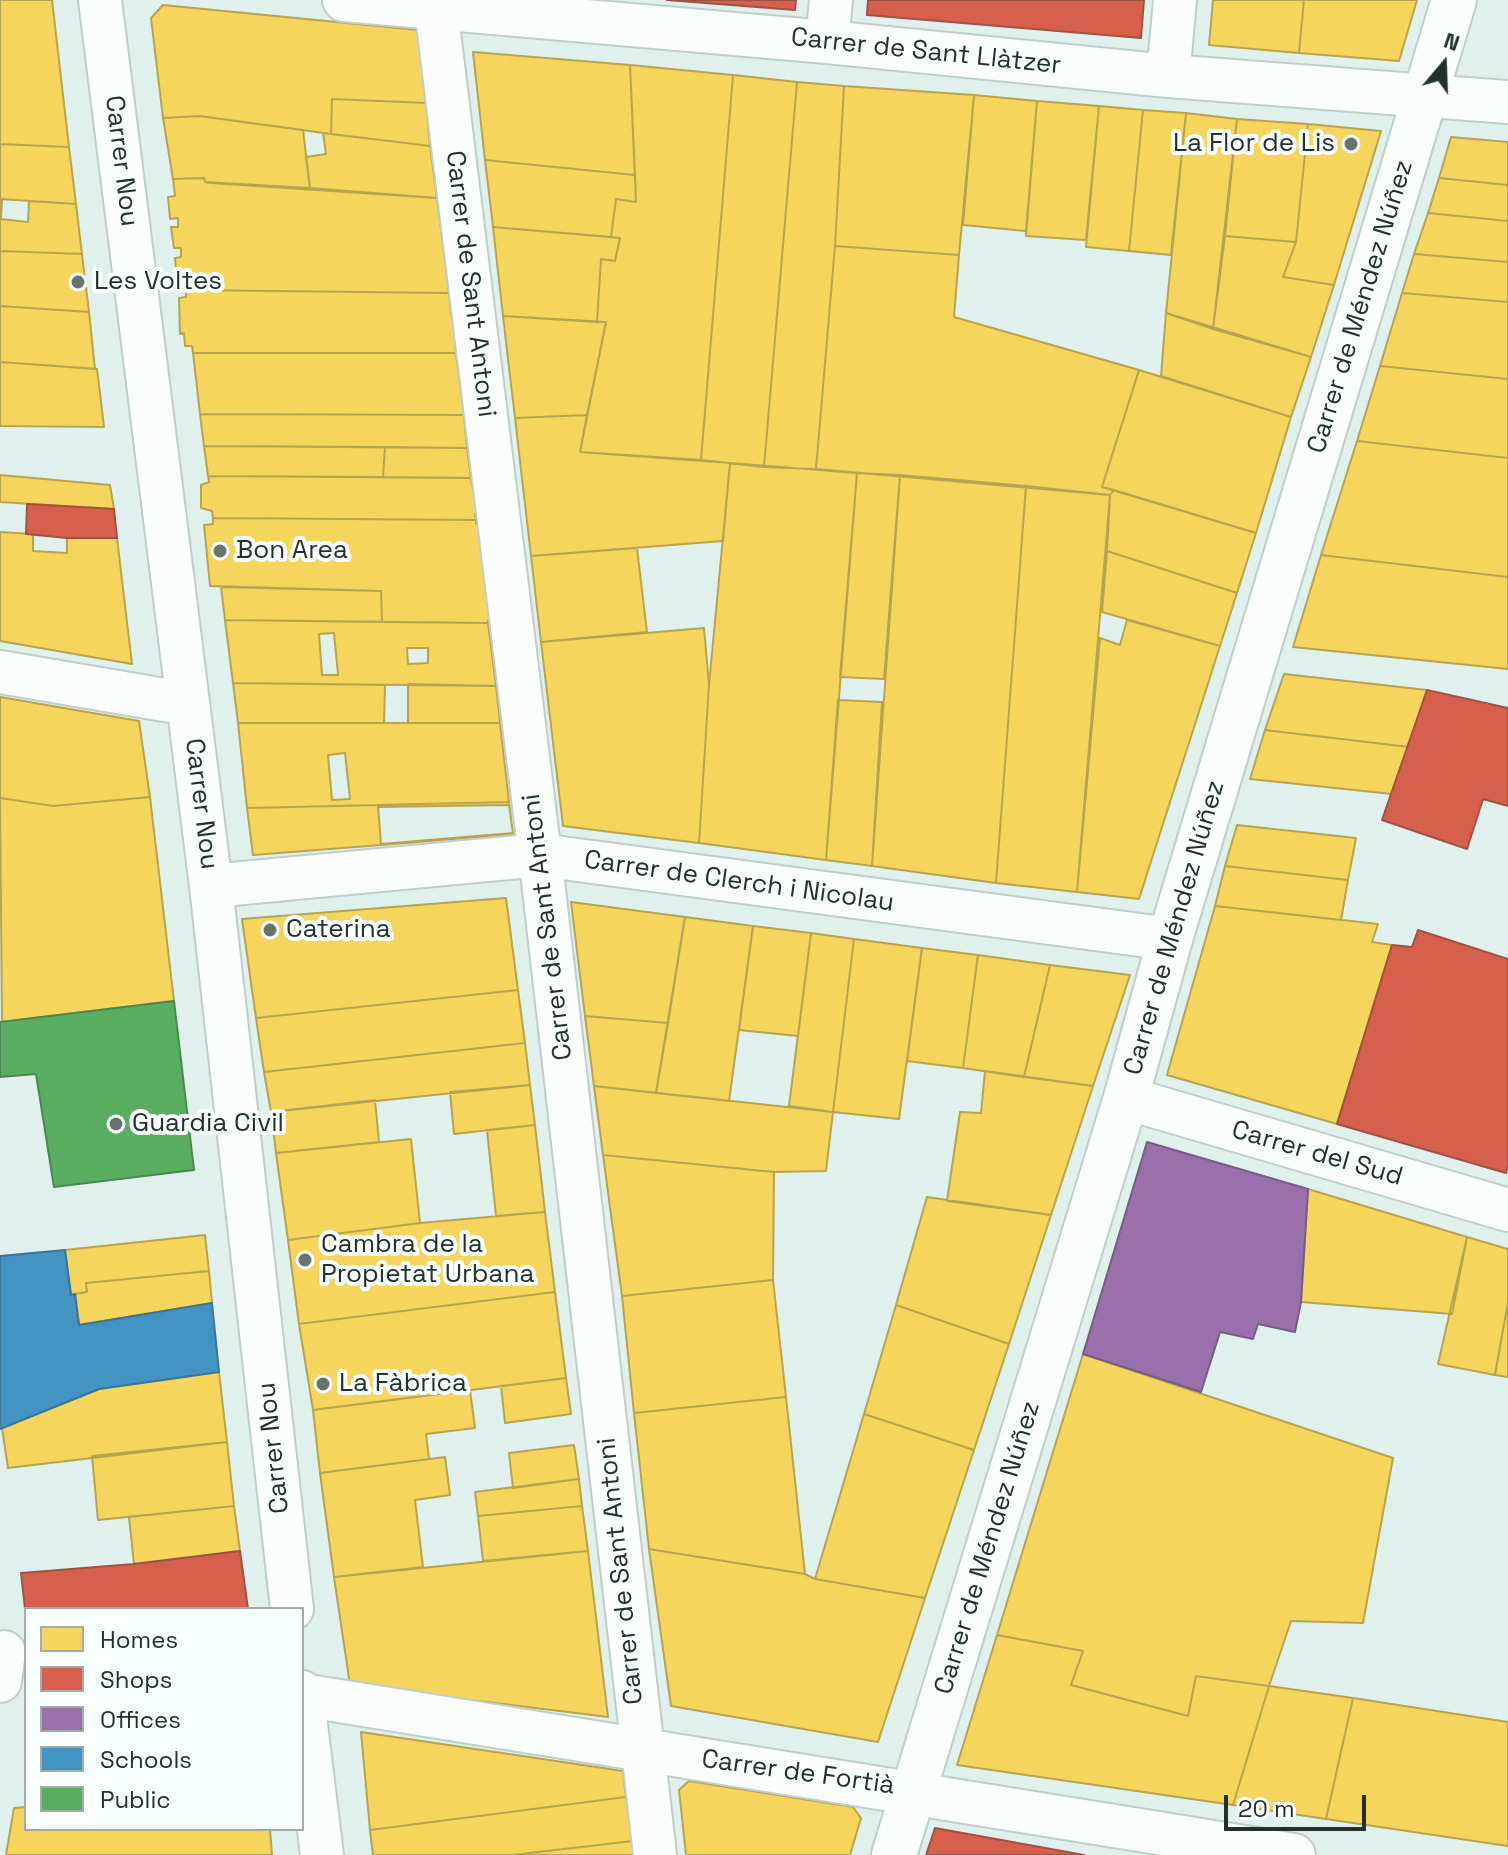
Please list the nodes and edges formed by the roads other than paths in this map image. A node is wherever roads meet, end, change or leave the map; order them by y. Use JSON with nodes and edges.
{"nodes":[{"id":1,"x":100,"y":0,"type":"edge"},
{"id":2,"x":344,"y":0,"type":"edge"},
{"id":3,"x":831,"y":0,"type":"edge"},
{"id":4,"x":1175,"y":0,"type":"edge"},
{"id":5,"x":1454,"y":0,"type":"edge"},
{"id":6,"x":435,"y":4,"type":"edge"},
{"id":7,"x":649,"y":13,"type":"edge"},
{"id":8,"x":827,"y":42,"type":"junction"},
{"id":9,"x":1168,"y":76,"type":"junction"},
{"id":10,"x":1425,"y":95,"type":"junction"},
{"id":11,"x":1508,"y":102,"type":"edge"},
{"id":12,"x":0,"y":672,"type":"edge"},
{"id":13,"x":188,"y":704,"type":"junction"},
{"id":14,"x":540,"y":855,"type":"junction"},
{"id":15,"x":211,"y":886,"type":"junction"},
{"id":16,"x":1170,"y":939,"type":"junction"},
{"id":17,"x":1126,"y":1098,"type":"junction"},
{"id":18,"x":1508,"y":1210,"type":"edge"},
{"id":19,"x":292,"y":1607,"type":"edge"},
{"id":20,"x":304,"y":1694,"type":"edge"},
{"id":21,"x":304,"y":1710,"type":"edge"},
{"id":22,"x":642,"y":1750,"type":"junction"},
{"id":23,"x":914,"y":1790,"type":"junction"},
{"id":24,"x":322,"y":1855,"type":"edge"},
{"id":25,"x":655,"y":1855,"type":"edge"},
{"id":26,"x":894,"y":1855,"type":"edge"},
{"id":27,"x":1294,"y":1855,"type":"edge"}],
"edges":[{"from":1,"to":13,"type":"street","name":"Carrer Nou"},
{"from":2,"to":6,"type":"street","name":"Carrer de Sant Llàtzer"},
{"from":3,"to":8,"type":"street"},
{"from":4,"to":9,"type":"street"},
{"from":5,"to":10,"type":"street","name":"Carrer de Méndez Núñez"},
{"from":6,"to":7,"type":"street","name":"Carrer de Sant Llàtzer"},
{"from":6,"to":14,"type":"street","name":"Carrer de Sant Antoni"},
{"from":7,"to":8,"type":"street","name":"Carrer de Sant Llàtzer"},
{"from":8,"to":9,"type":"street","name":"Carrer de Sant Llàtzer"},
{"from":9,"to":10,"type":"street","name":"Carrer de Sant Llàtzer"},
{"from":10,"to":11,"type":"street","name":"Carrer de Sant Llàtzer"},
{"from":10,"to":16,"type":"street","name":"Carrer de Méndez Núñez"},
{"from":12,"to":13,"type":"street"},
{"from":13,"to":15,"type":"street","name":"Carrer Nou"},
{"from":14,"to":15,"type":"street","name":"Carrer de Clerch i Nicolau"},
{"from":14,"to":16,"type":"street","name":"Carrer de Clerch i Nicolau"},
{"from":14,"to":22,"type":"street","name":"Carrer de Sant Antoni"},
{"from":15,"to":19,"type":"street","name":"Carrer Nou"},
{"from":16,"to":17,"type":"street","name":"Carrer de Méndez Núñez"},
{"from":17,"to":18,"type":"street","name":"Carrer del Sud"},
{"from":17,"to":23,"type":"street","name":"Carrer de Méndez Núñez"},
{"from":20,"to":22,"type":"street","name":"Carrer de Fortià"},
{"from":21,"to":24,"type":"street"},
{"from":22,"to":23,"type":"street","name":"Carrer de Fortià"},
{"from":22,"to":25,"type":"street","name":"Carrer de Sant Antoni"},
{"from":23,"to":26,"type":"street","name":"Carrer de Méndez Núñez"},
{"from":23,"to":27,"type":"street","name":"Carrer de Fortià"}]}
